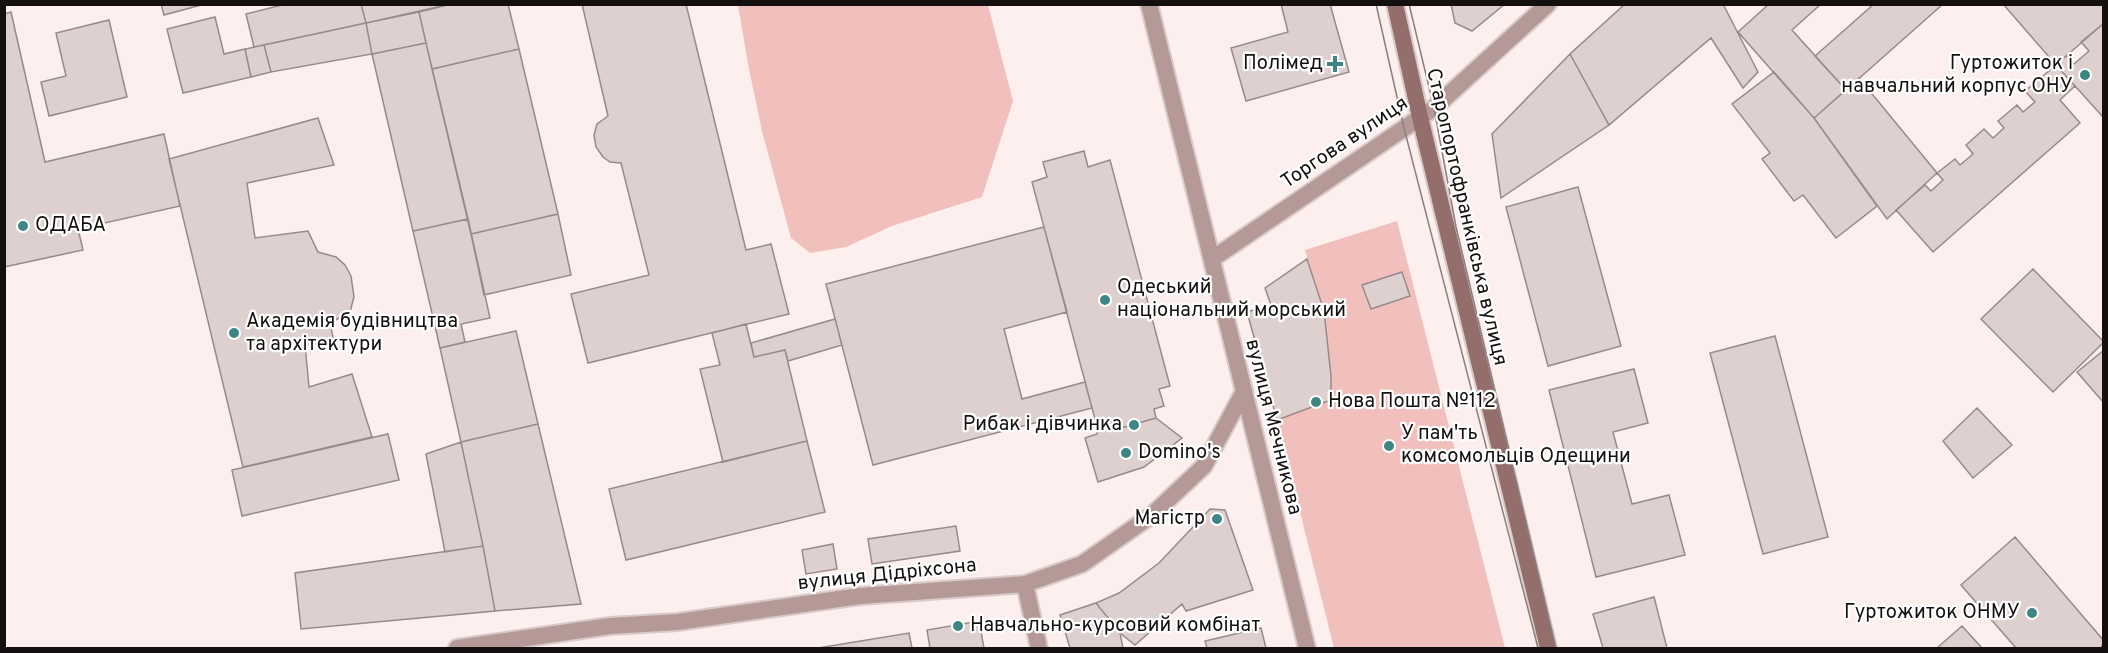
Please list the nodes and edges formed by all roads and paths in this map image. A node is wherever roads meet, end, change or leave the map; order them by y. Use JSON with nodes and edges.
{"nodes":[{"id":1,"x":1149,"y":4,"type":"edge"},
{"id":2,"x":1395,"y":4,"type":"edge"},
{"id":3,"x":1548,"y":4,"type":"edge"},
{"id":4,"x":1420,"y":117,"type":"junction"},
{"id":5,"x":1212,"y":259,"type":"junction"},
{"id":6,"x":1243,"y":393,"type":"junction"},
{"id":7,"x":1025,"y":584,"type":"junction"},
{"id":8,"x":458,"y":648,"type":"edge"},
{"id":9,"x":1040,"y":648,"type":"edge"},
{"id":10,"x":1307,"y":648,"type":"edge"},
{"id":11,"x":1548,"y":648,"type":"edge"}],
"edges":[{"from":1,"to":5,"type":"street","name":"вулиця Мечникова"},
{"from":2,"to":4,"type":"main road","name":"Старопортофранківська вулиця"},
{"from":3,"to":4,"type":"street","name":"Торгова вулиця"},
{"from":4,"to":5,"type":"street","name":"Торгова вулиця"},
{"from":4,"to":11,"type":"main road","name":"Старопортофранківська вулиця"},
{"from":5,"to":6,"type":"street","name":"вулиця Мечникова"},
{"from":6,"to":7,"type":"street","name":"вулиця Дідріхсона"},
{"from":6,"to":10,"type":"street","name":"вулиця Мечникова"},
{"from":7,"to":8,"type":"street","name":"вулиця Дідріхсона"},
{"from":7,"to":9,"type":"street"}]}
